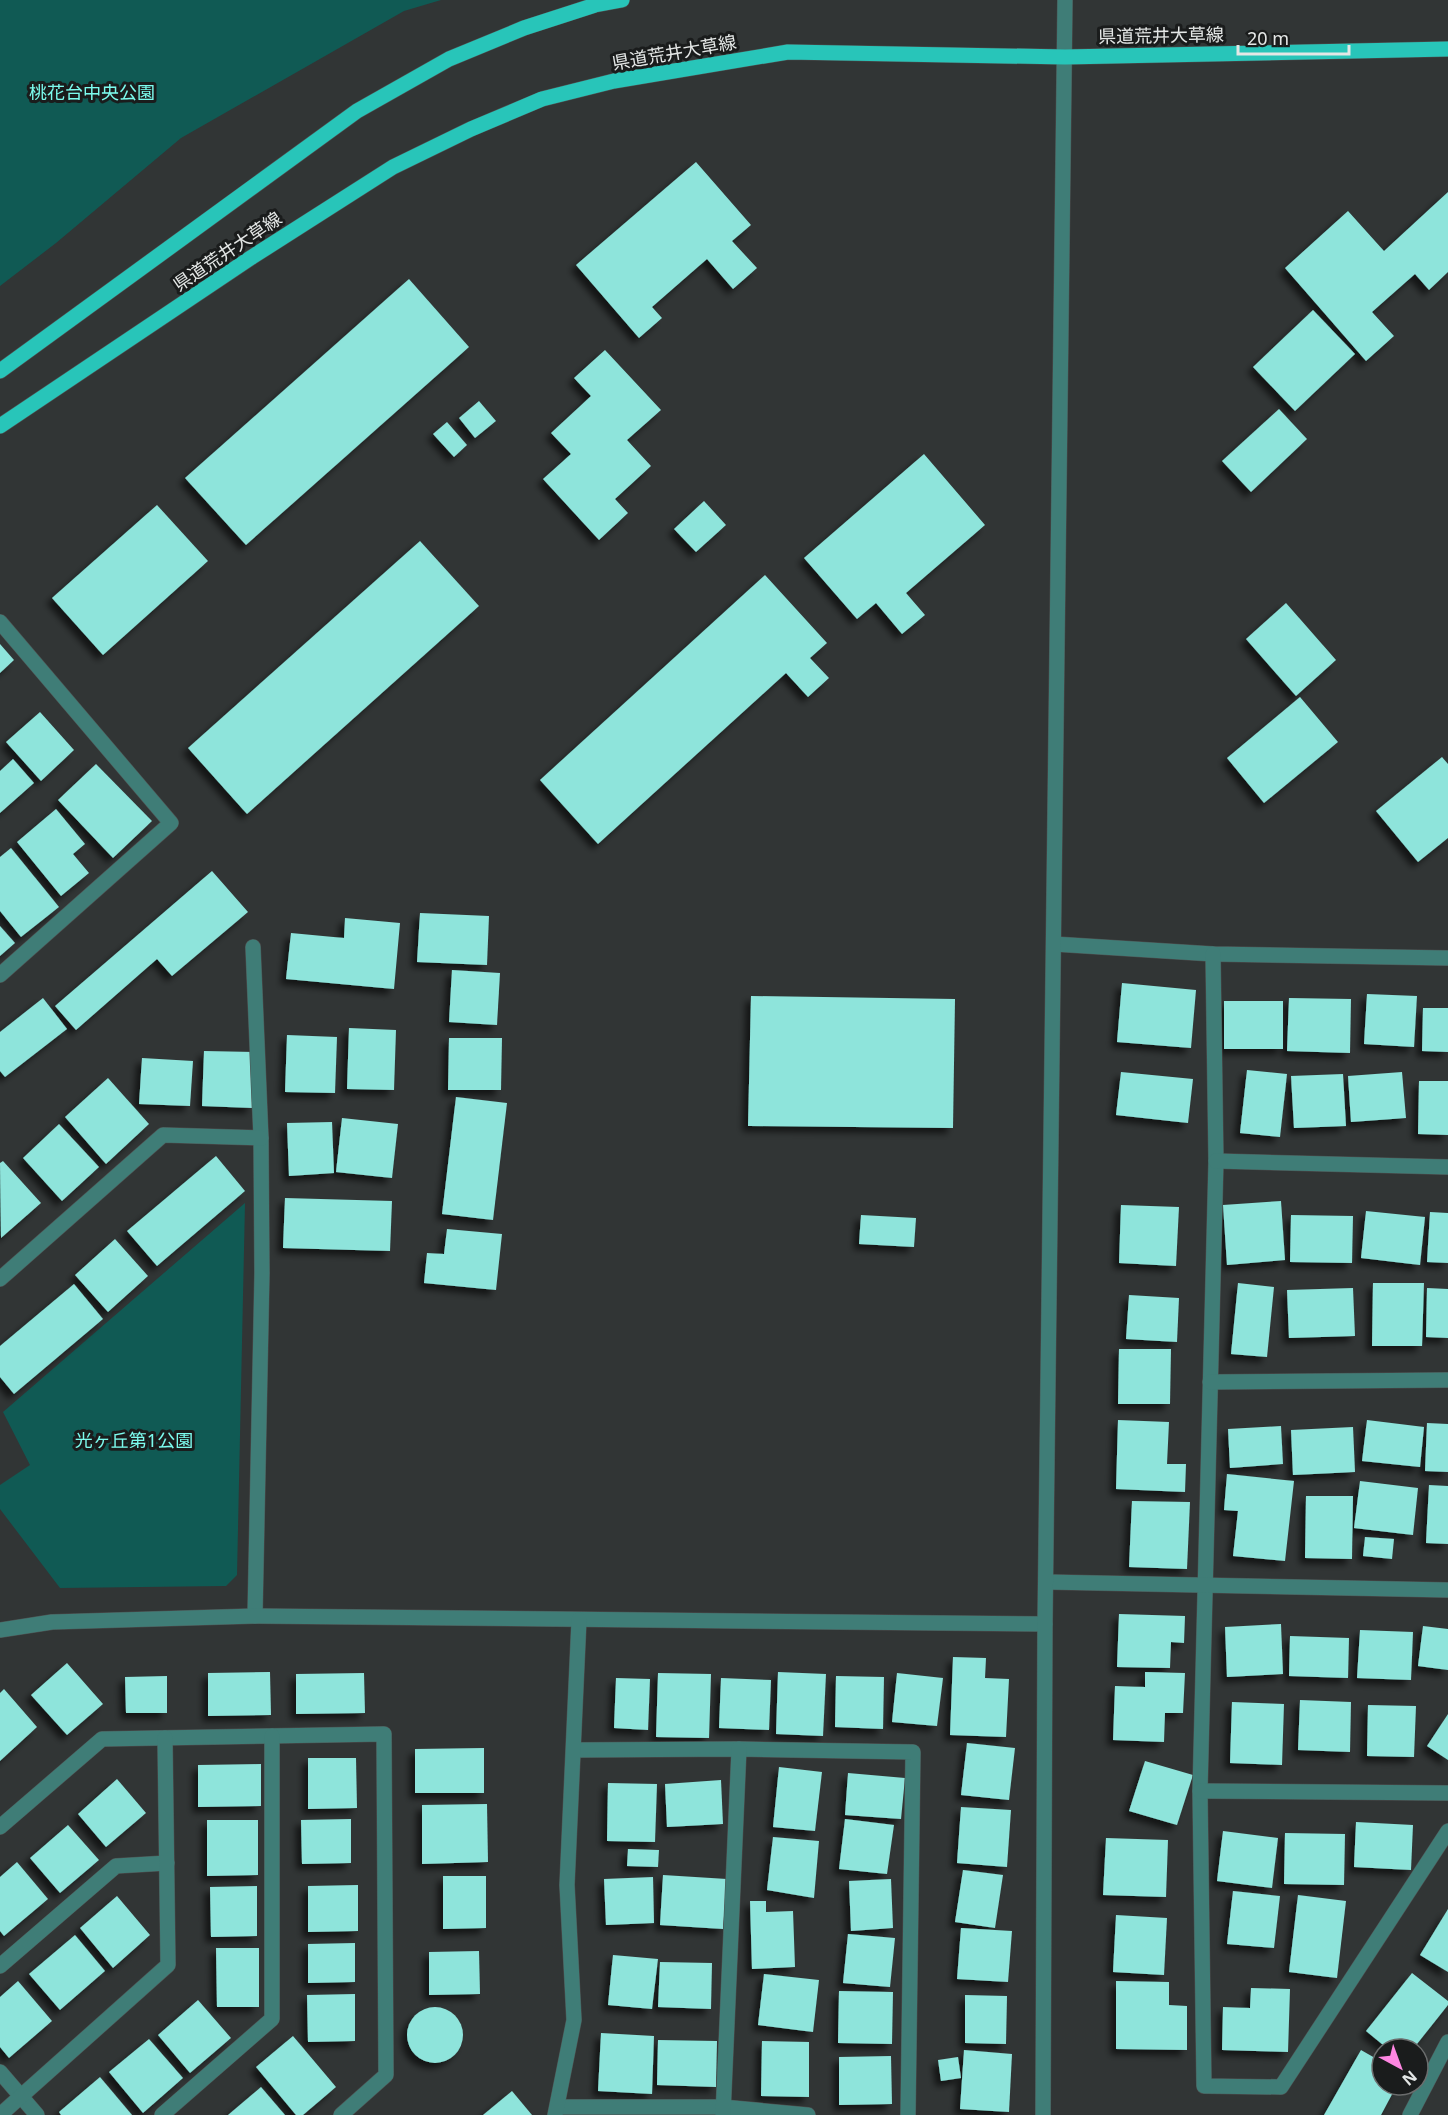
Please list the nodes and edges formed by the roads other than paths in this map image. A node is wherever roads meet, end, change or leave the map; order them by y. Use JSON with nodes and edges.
{"nodes":[{"id":1,"x":622,"y":0,"type":"edge"},
{"id":2,"x":1065,"y":0,"type":"edge"},
{"id":3,"x":1448,"y":49,"type":"edge"},
{"id":4,"x":1065,"y":57,"type":"junction"},
{"id":5,"x":0,"y":371,"type":"edge"},
{"id":6,"x":0,"y":426,"type":"edge"},
{"id":7,"x":0,"y":622,"type":"edge"},
{"id":8,"x":1054,"y":944,"type":"junction"},
{"id":9,"x":253,"y":947,"type":"dead end"},
{"id":10,"x":1213,"y":954,"type":"junction"},
{"id":11,"x":1448,"y":958,"type":"edge"},
{"id":12,"x":0,"y":975,"type":"edge"},
{"id":13,"x":261,"y":1138,"type":"junction"},
{"id":14,"x":1216,"y":1161,"type":"junction"},
{"id":15,"x":1448,"y":1167,"type":"edge"},
{"id":16,"x":0,"y":1279,"type":"edge"},
{"id":17,"x":1448,"y":1380,"type":"edge"},
{"id":18,"x":1210,"y":1382,"type":"junction"},
{"id":19,"x":1047,"y":1582,"type":"junction"},
{"id":20,"x":1206,"y":1584,"type":"junction"},
{"id":21,"x":1448,"y":1590,"type":"edge"},
{"id":22,"x":255,"y":1616,"type":"junction"},
{"id":23,"x":579,"y":1620,"type":"junction"},
{"id":24,"x":1045,"y":1624,"type":"junction"},
{"id":25,"x":0,"y":1630,"type":"edge"},
{"id":26,"x":272,"y":1736,"type":"junction"},
{"id":27,"x":165,"y":1738,"type":"junction"},
{"id":28,"x":739,"y":1749,"type":"junction"},
{"id":29,"x":575,"y":1750,"type":"junction"},
{"id":30,"x":1200,"y":1791,"type":"junction"},
{"id":31,"x":1448,"y":1792,"type":"edge"},
{"id":32,"x":0,"y":1827,"type":"edge"},
{"id":33,"x":1448,"y":1831,"type":"edge"},
{"id":34,"x":167,"y":1863,"type":"junction"},
{"id":35,"x":0,"y":1966,"type":"edge"},
{"id":36,"x":1448,"y":2042,"type":"edge"},
{"id":37,"x":0,"y":2072,"type":"edge"},
{"id":38,"x":21,"y":2097,"type":"junction"},
{"id":39,"x":557,"y":2111,"type":"edge"},
{"id":40,"x":723,"y":2111,"type":"edge"},
{"id":41,"x":0,"y":2115,"type":"edge"},
{"id":42,"x":37,"y":2115,"type":"edge"},
{"id":43,"x":162,"y":2115,"type":"edge"},
{"id":44,"x":341,"y":2115,"type":"edge"},
{"id":45,"x":808,"y":2115,"type":"edge"},
{"id":46,"x":908,"y":2115,"type":"edge"},
{"id":47,"x":1043,"y":2115,"type":"edge"},
{"id":48,"x":1410,"y":2115,"type":"edge"}],
"edges":[{"from":1,"to":5,"type":"main road","name":"県道荒井大草線"},
{"from":2,"to":4,"type":"street"},
{"from":3,"to":4,"type":"main road","name":"県道荒井大草線"},
{"from":4,"to":6,"type":"main road","name":"県道荒井大草線"},
{"from":4,"to":8,"type":"street"},
{"from":7,"to":12,"type":"street"},
{"from":8,"to":10,"type":"street"},
{"from":8,"to":19,"type":"street"},
{"from":9,"to":13,"type":"street"},
{"from":10,"to":11,"type":"street"},
{"from":10,"to":14,"type":"street"},
{"from":13,"to":16,"type":"street"},
{"from":13,"to":22,"type":"street"},
{"from":14,"to":15,"type":"street"},
{"from":14,"to":18,"type":"street"},
{"from":17,"to":18,"type":"street"},
{"from":18,"to":20,"type":"street"},
{"from":19,"to":20,"type":"street"},
{"from":19,"to":24,"type":"street"},
{"from":20,"to":21,"type":"street"},
{"from":20,"to":30,"type":"street"},
{"from":22,"to":23,"type":"street"},
{"from":22,"to":25,"type":"street"},
{"from":23,"to":24,"type":"street"},
{"from":23,"to":29,"type":"street"},
{"from":24,"to":47,"type":"street"},
{"from":26,"to":27,"type":"street"},
{"from":26,"to":43,"type":"street"},
{"from":26,"to":44,"type":"street"},
{"from":27,"to":32,"type":"street"},
{"from":27,"to":34,"type":"street"},
{"from":28,"to":29,"type":"street"},
{"from":28,"to":40,"type":"street"},
{"from":28,"to":46,"type":"street"},
{"from":29,"to":39,"type":"street"},
{"from":30,"to":31,"type":"street"},
{"from":30,"to":33,"type":"street"},
{"from":34,"to":35,"type":"street"},
{"from":34,"to":38,"type":"street"},
{"from":36,"to":48,"type":"street"},
{"from":37,"to":38,"type":"street"},
{"from":38,"to":41,"type":"street"},
{"from":38,"to":42,"type":"street"},
{"from":39,"to":40,"type":"street"},
{"from":40,"to":45,"type":"street"}]}
